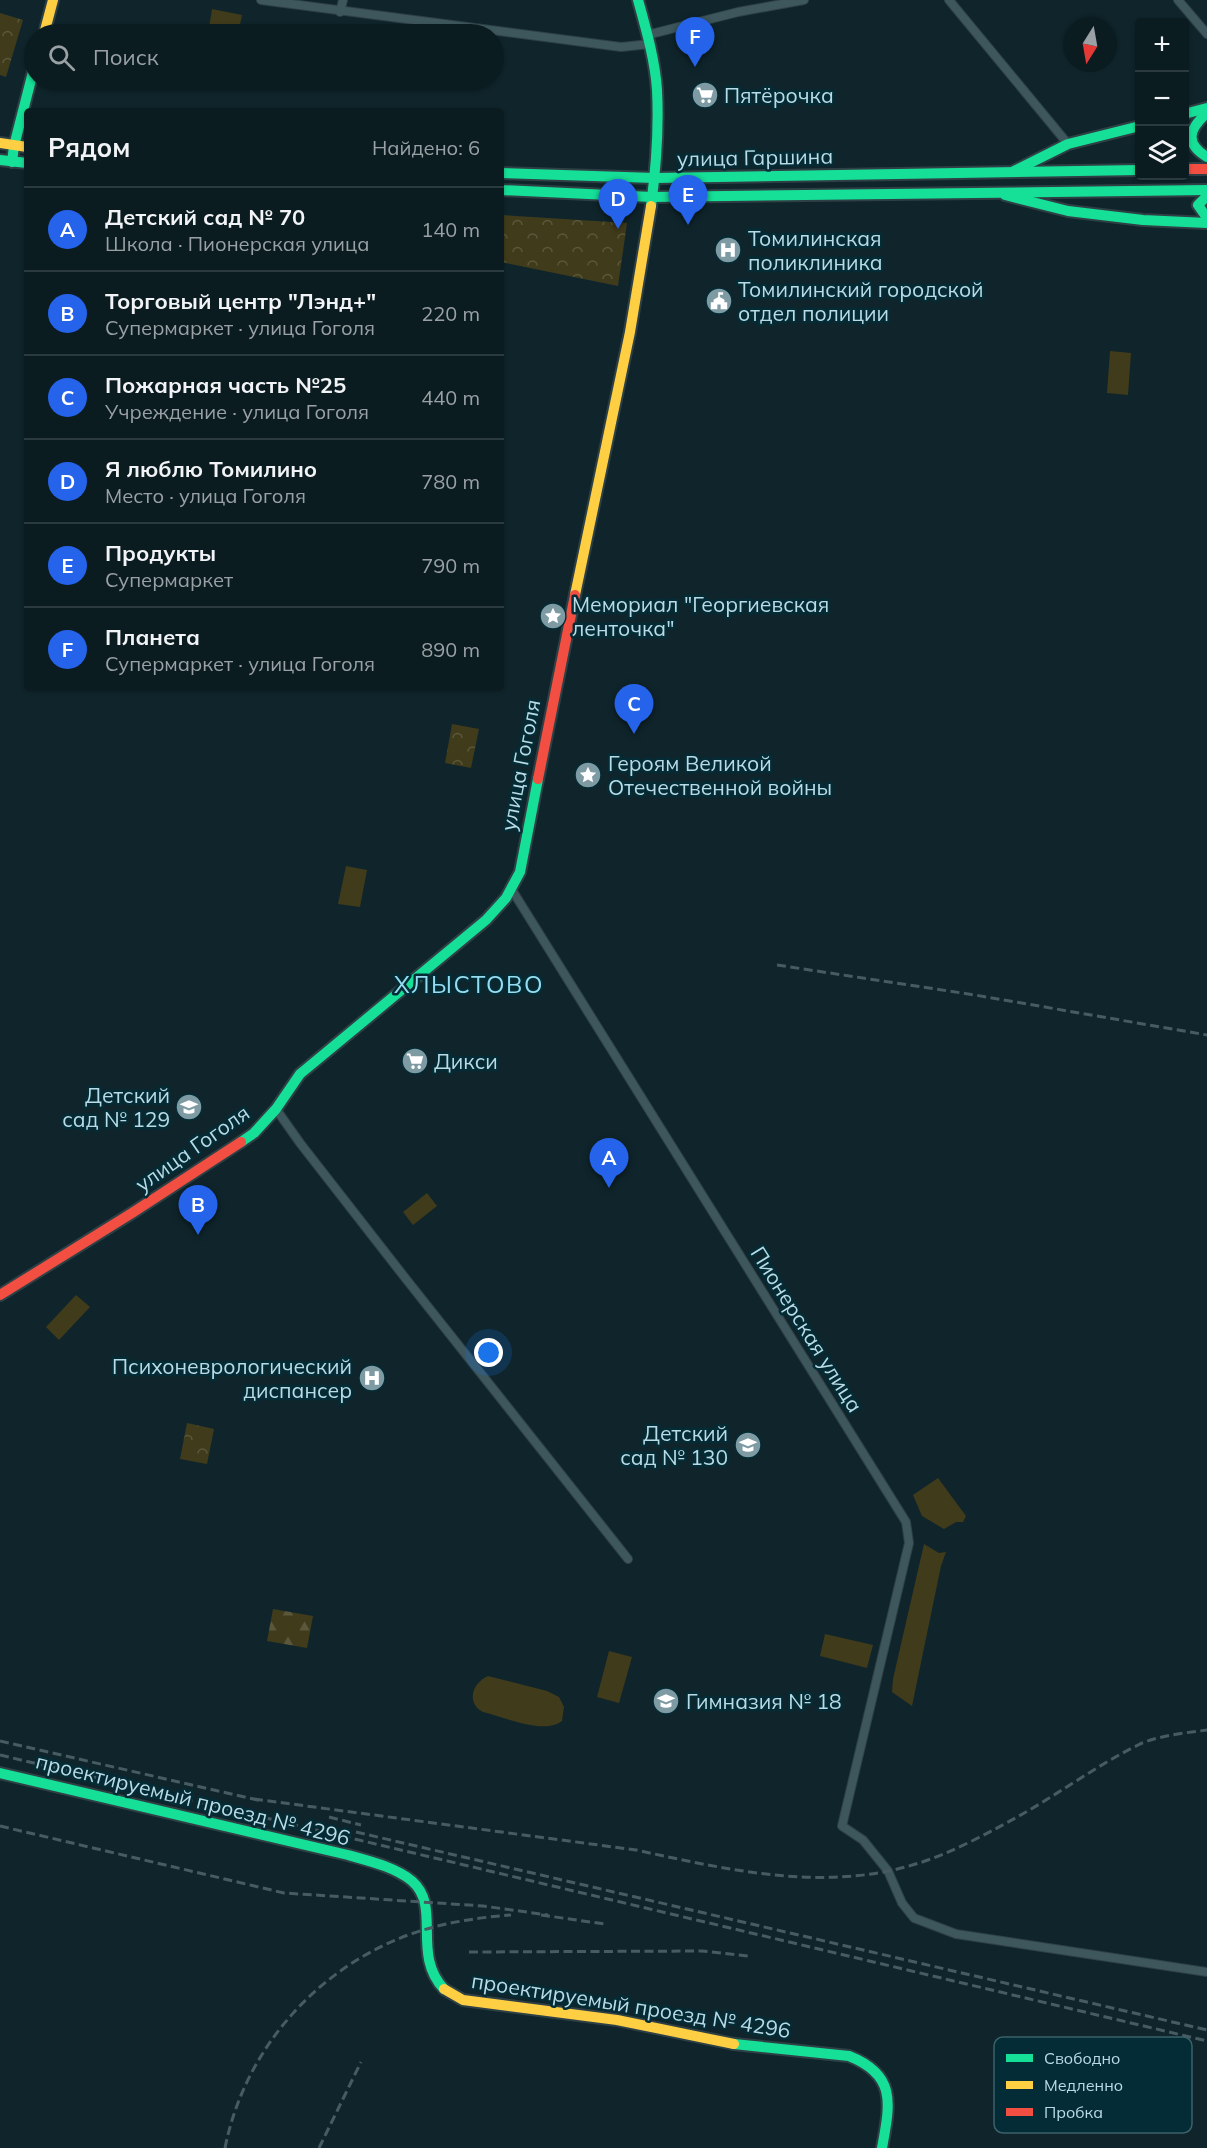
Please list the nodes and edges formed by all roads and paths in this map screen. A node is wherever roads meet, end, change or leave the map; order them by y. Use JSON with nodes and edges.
{"nodes":[{"id":1,"x":53,"y":0,"type":"edge"},
{"id":2,"x":261,"y":0,"type":"edge"},
{"id":3,"x":343,"y":0,"type":"edge"},
{"id":4,"x":638,"y":0,"type":"edge"},
{"id":5,"x":804,"y":0,"type":"edge"},
{"id":6,"x":949,"y":0,"type":"edge"},
{"id":7,"x":1178,"y":0,"type":"edge"},
{"id":8,"x":340,"y":12,"type":"junction"},
{"id":9,"x":47,"y":24,"type":"edge"},
{"id":10,"x":436,"y":24,"type":"edge"},
{"id":11,"x":504,"y":32,"type":"edge"},
{"id":12,"x":1207,"y":34,"type":"edge"},
{"id":13,"x":648,"y":40,"type":"junction"},
{"id":14,"x":28,"y":90,"type":"edge"},
{"id":15,"x":1207,"y":108,"type":"edge"},
{"id":16,"x":1189,"y":113,"type":"edge"},
{"id":17,"x":1207,"y":113,"type":"edge"},
{"id":18,"x":1135,"y":127,"type":"edge"},
{"id":19,"x":0,"y":143,"type":"edge"},
{"id":20,"x":1068,"y":144,"type":"junction"},
{"id":21,"x":14,"y":146,"type":"junction"},
{"id":22,"x":24,"y":147,"type":"edge"},
{"id":23,"x":1207,"y":157,"type":"edge"},
{"id":24,"x":0,"y":160,"type":"edge"},
{"id":25,"x":12,"y":162,"type":"junction"},
{"id":26,"x":24,"y":163,"type":"edge"},
{"id":27,"x":1189,"y":169,"type":"edge"},
{"id":28,"x":1207,"y":169,"type":"edge"},
{"id":29,"x":1135,"y":170,"type":"edge"},
{"id":30,"x":504,"y":172,"type":"edge"},
{"id":31,"x":1010,"y":173,"type":"junction"},
{"id":32,"x":655,"y":178,"type":"junction"},
{"id":33,"x":504,"y":190,"type":"edge"},
{"id":34,"x":1207,"y":190,"type":"edge"},
{"id":35,"x":996,"y":193,"type":"junction"},
{"id":36,"x":652,"y":196,"type":"junction"},
{"id":37,"x":1207,"y":196,"type":"edge"},
{"id":38,"x":1207,"y":218,"type":"edge"},
{"id":39,"x":1207,"y":223,"type":"edge"},
{"id":40,"x":512,"y":890,"type":"junction"},
{"id":41,"x":276,"y":1109,"type":"junction"},
{"id":42,"x":0,"y":1295,"type":"edge"},
{"id":43,"x":628,"y":1559,"type":"dead end"},
{"id":44,"x":0,"y":1773,"type":"edge"},
{"id":45,"x":1207,"y":1972,"type":"edge"},
{"id":46,"x":882,"y":2148,"type":"edge"}],
"edges":[{"from":1,"to":9,"type":"street"},
{"from":2,"to":8,"type":"street"},
{"from":3,"to":8,"type":"street"},
{"from":4,"to":13,"type":"street","name":"улица Гоголя"},
{"from":5,"to":13,"type":"street"},
{"from":6,"to":20,"type":"street"},
{"from":7,"to":12,"type":"street"},
{"from":8,"to":10,"type":"street"},
{"from":11,"to":13,"type":"street"},
{"from":13,"to":32,"type":"street","name":"улица Гоголя"},
{"from":14,"to":21,"type":"street"},
{"from":15,"to":16,"type":"street"},
{"from":17,"to":23,"type":"street"},
{"from":18,"to":20,"type":"street"},
{"from":19,"to":21,"type":"street"},
{"from":20,"to":31,"type":"street"},
{"from":21,"to":22,"type":"street"},
{"from":21,"to":25,"type":"street"},
{"from":24,"to":25,"type":"street"},
{"from":25,"to":26,"type":"street"},
{"from":27,"to":28,"type":"street"},
{"from":29,"to":31,"type":"street","name":"улица Гаршина"},
{"from":30,"to":32,"type":"street","name":"улица Гаршина"},
{"from":31,"to":32,"type":"street","name":"улица Гаршина"},
{"from":32,"to":36,"type":"street","name":"улица Гоголя"},
{"from":33,"to":36,"type":"street","name":"улица Гаршина"},
{"from":34,"to":35,"type":"street"},
{"from":35,"to":36,"type":"street","name":"улица Гаршина"},
{"from":35,"to":39,"type":"street"},
{"from":36,"to":40,"type":"street","name":"улица Гоголя"},
{"from":37,"to":38,"type":"street"},
{"from":40,"to":41,"type":"street","name":"улица Гоголя"},
{"from":40,"to":45,"type":"street","name":"Пионерская улица"},
{"from":41,"to":42,"type":"street","name":"улица Гоголя"},
{"from":41,"to":43,"type":"street"},
{"from":44,"to":46,"type":"street","name":"проектируемый проезд № 4296"}]}
